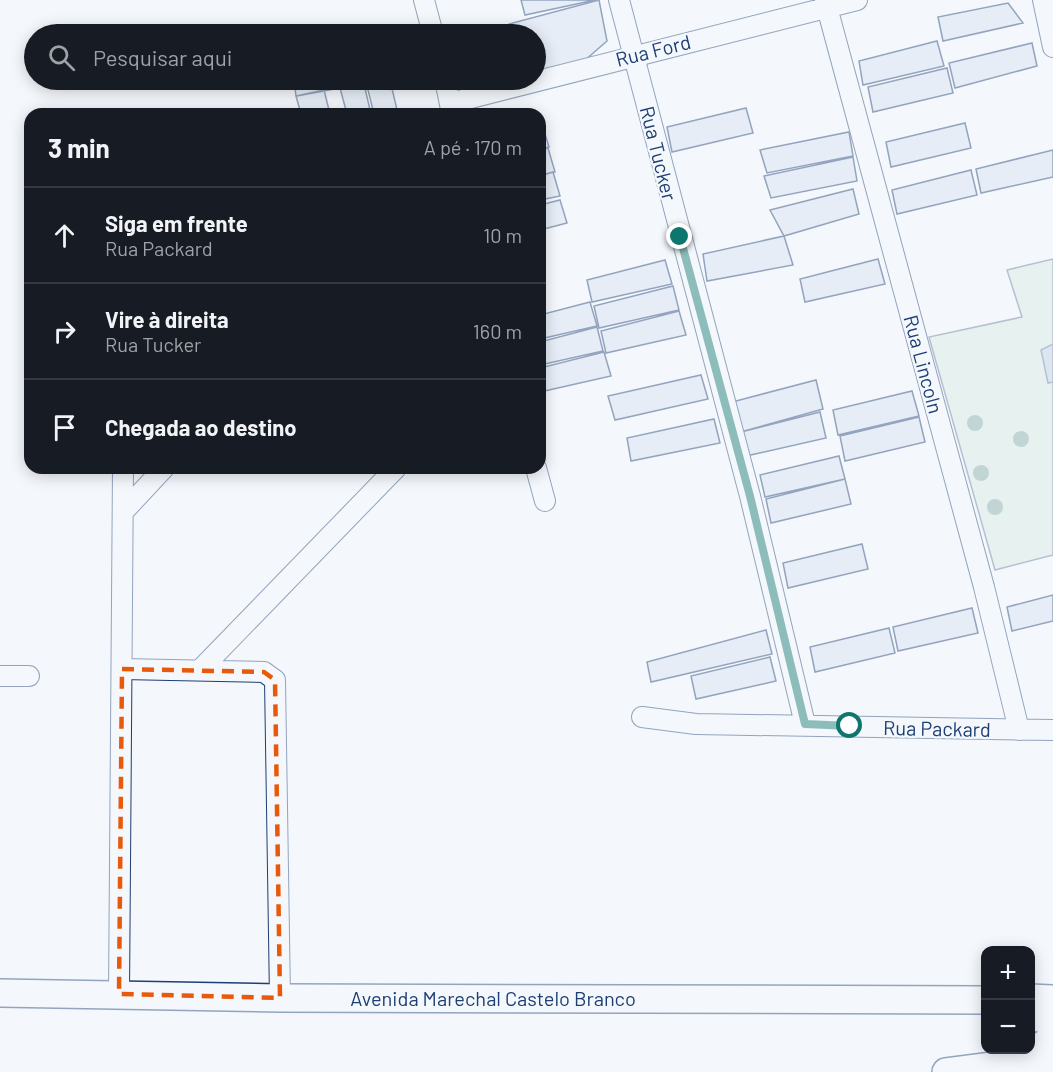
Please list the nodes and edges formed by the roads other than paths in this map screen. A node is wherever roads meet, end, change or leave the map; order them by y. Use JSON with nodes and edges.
{"nodes":[{"id":1,"x":424,"y":0,"type":"edge"},
{"id":2,"x":619,"y":0,"type":"edge"},
{"id":3,"x":857,"y":0,"type":"edge"},
{"id":4,"x":1043,"y":0,"type":"edge"},
{"id":5,"x":826,"y":3,"type":"edge"},
{"id":6,"x":430,"y":24,"type":"edge"},
{"id":7,"x":1053,"y":47,"type":"edge"},
{"id":8,"x":634,"y":55,"type":"junction"},
{"id":9,"x":546,"y":81,"type":"edge"},
{"id":10,"x":447,"y":90,"type":"edge"},
{"id":11,"x":515,"y":90,"type":"edge"},
{"id":12,"x":451,"y":108,"type":"edge"},
{"id":13,"x":454,"y":108,"type":"edge"},
{"id":14,"x":123,"y":474,"type":"edge"},
{"id":15,"x":158,"y":474,"type":"edge"},
{"id":16,"x":390,"y":474,"type":"edge"},
{"id":17,"x":538,"y":474,"type":"edge"},
{"id":18,"x":545,"y":501,"type":"dead end"},
{"id":19,"x":123,"y":512,"type":"junction"},
{"id":20,"x":122,"y":669,"type":"junction"},
{"id":21,"x":201,"y":669,"type":"junction"},
{"id":22,"x":0,"y":676,"type":"edge"},
{"id":23,"x":29,"y":676,"type":"dead end"},
{"id":24,"x":642,"y":717,"type":"dead end"},
{"id":25,"x":805,"y":724,"type":"junction"},
{"id":26,"x":1019,"y":730,"type":"junction"},
{"id":27,"x":1053,"y":730,"type":"edge"},
{"id":28,"x":0,"y":993,"type":"edge"},
{"id":29,"x":119,"y":994,"type":"junction"},
{"id":30,"x":280,"y":998,"type":"junction"},
{"id":31,"x":1035,"y":998,"type":"edge"},
{"id":32,"x":981,"y":999,"type":"edge"},
{"id":33,"x":1053,"y":999,"type":"edge"},
{"id":34,"x":1035,"y":1017,"type":"edge"},
{"id":35,"x":1053,"y":1021,"type":"edge"},
{"id":36,"x":1053,"y":1039,"type":"edge"},
{"id":37,"x":1014,"y":1057,"type":"edge"},
{"id":38,"x":1053,"y":1064,"type":"edge"},
{"id":39,"x":946,"y":1072,"type":"edge"}],
"edges":[{"from":1,"to":6,"type":"street"},
{"from":2,"to":8,"type":"street","name":"Rua Tucker"},
{"from":3,"to":5,"type":"street","name":"Rua Ford"},
{"from":4,"to":7,"type":"street"},
{"from":5,"to":8,"type":"street","name":"Rua Ford"},
{"from":5,"to":26,"type":"street","name":"Rua Lincoln"},
{"from":8,"to":9,"type":"street","name":"Rua Ford"},
{"from":8,"to":25,"type":"street","name":"Rua Tucker"},
{"from":10,"to":12,"type":"street"},
{"from":11,"to":13,"type":"street","name":"Rua Ford"},
{"from":14,"to":19,"type":"street"},
{"from":15,"to":19,"type":"street"},
{"from":16,"to":21,"type":"street"},
{"from":17,"to":18,"type":"street"},
{"from":19,"to":20,"type":"street"},
{"from":20,"to":21,"type":"street"},
{"from":20,"to":29,"type":"street"},
{"from":21,"to":30,"type":"street"},
{"from":22,"to":23,"type":"street"},
{"from":24,"to":25,"type":"street","name":"Rua Packard"},
{"from":25,"to":26,"type":"street","name":"Rua Packard"},
{"from":26,"to":27,"type":"street","name":"Rua Packard"},
{"from":28,"to":29,"type":"street","name":"Avenida Marechal Castelo Branco"},
{"from":29,"to":30,"type":"street","name":"Avenida Marechal Castelo Branco"},
{"from":30,"to":32,"type":"street","name":"Avenida Marechal Castelo Branco"},
{"from":31,"to":33,"type":"street"},
{"from":34,"to":35,"type":"street"},
{"from":36,"to":37,"type":"street"},
{"from":37,"to":38,"type":"street"},
{"from":37,"to":39,"type":"street"}]}
